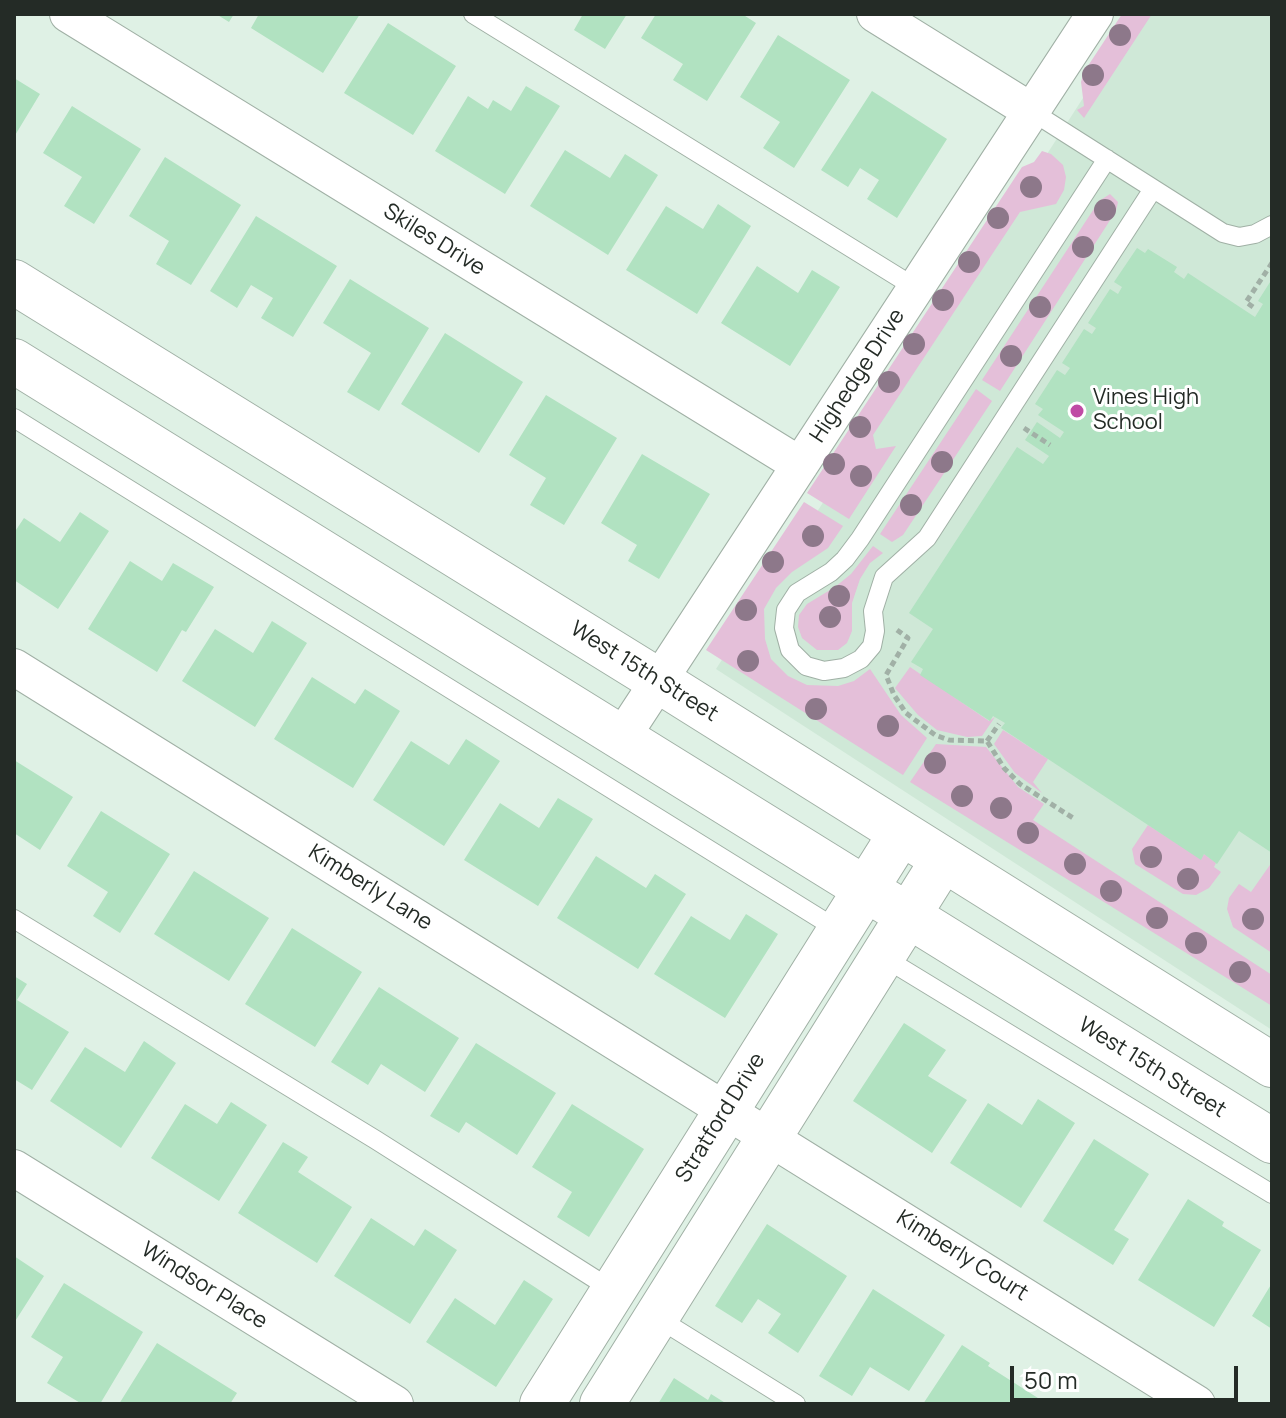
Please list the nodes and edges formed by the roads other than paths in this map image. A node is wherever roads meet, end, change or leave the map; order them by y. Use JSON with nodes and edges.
{"nodes":[{"id":1,"x":68,"y":14,"type":"edge"},
{"id":2,"x":473,"y":14,"type":"edge"},
{"id":3,"x":875,"y":14,"type":"edge"},
{"id":4,"x":1095,"y":14,"type":"edge"},
{"id":5,"x":1031,"y":111,"type":"junction"},
{"id":6,"x":1107,"y":159,"type":"junction"},
{"id":7,"x":1153,"y":189,"type":"junction"},
{"id":8,"x":1272,"y":225,"type":"edge"},
{"id":9,"x":14,"y":282,"type":"edge"},
{"id":10,"x":916,"y":288,"type":"junction"},
{"id":11,"x":14,"y":361,"type":"edge"},
{"id":12,"x":14,"y":418,"type":"edge"},
{"id":13,"x":800,"y":465,"type":"junction"},
{"id":14,"x":14,"y":667,"type":"edge"},
{"id":15,"x":659,"y":681,"type":"junction"},
{"id":16,"x":622,"y":737,"type":"junction"},
{"id":17,"x":901,"y":833,"type":"junction"},
{"id":18,"x":943,"y":860,"type":"junction"},
{"id":19,"x":866,"y":889,"type":"junction"},
{"id":20,"x":908,"y":916,"type":"junction"},
{"id":21,"x":14,"y":919,"type":"edge"},
{"id":22,"x":840,"y":931,"type":"junction"},
{"id":23,"x":883,"y":957,"type":"junction"},
{"id":24,"x":1272,"y":1065,"type":"edge"},
{"id":25,"x":726,"y":1109,"type":"junction"},
{"id":26,"x":770,"y":1136,"type":"junction"},
{"id":27,"x":1272,"y":1141,"type":"edge"},
{"id":28,"x":14,"y":1168,"type":"edge"},
{"id":29,"x":1272,"y":1194,"type":"edge"},
{"id":30,"x":614,"y":1291,"type":"junction"},
{"id":31,"x":656,"y":1317,"type":"junction"},
{"id":32,"x":395,"y":1404,"type":"edge"},
{"id":33,"x":542,"y":1404,"type":"edge"},
{"id":34,"x":602,"y":1404,"type":"edge"},
{"id":35,"x":796,"y":1404,"type":"edge"},
{"id":36,"x":1197,"y":1404,"type":"edge"}],
"edges":[{"from":1,"to":13,"type":"street","name":"Skiles Drive"},
{"from":2,"to":10,"type":"lane"},
{"from":3,"to":5,"type":"street"},
{"from":4,"to":5,"type":"street","name":"Highedge Drive"},
{"from":5,"to":6,"type":"lane"},
{"from":5,"to":10,"type":"street","name":"Highedge Drive"},
{"from":6,"to":7,"type":"lane"},
{"from":6,"to":7,"type":"lane"},
{"from":7,"to":8,"type":"lane"},
{"from":9,"to":15,"type":"main road","name":"West 15th Street"},
{"from":10,"to":13,"type":"street","name":"Highedge Drive"},
{"from":11,"to":16,"type":"main road","name":"West 15th Street"},
{"from":12,"to":22,"type":"lane"},
{"from":13,"to":15,"type":"street","name":"Highedge Drive"},
{"from":14,"to":25,"type":"street","name":"Kimberly Lane"},
{"from":15,"to":16,"type":"street","name":"Highedge Drive"},
{"from":15,"to":17,"type":"main road","name":"West 15th Street"},
{"from":16,"to":19,"type":"main road","name":"West 15th Street"},
{"from":17,"to":18,"type":"main road","name":"West 15th Street"},
{"from":17,"to":19,"type":"main road","name":"Stratford Drive"},
{"from":18,"to":20,"type":"main road"},
{"from":18,"to":24,"type":"main road","name":"West 15th Street"},
{"from":19,"to":20,"type":"main road","name":"West 15th Street"},
{"from":19,"to":22,"type":"main road","name":"Stratford Drive"},
{"from":20,"to":23,"type":"main road"},
{"from":20,"to":27,"type":"main road","name":"West 15th Street"},
{"from":21,"to":30,"type":"lane"},
{"from":22,"to":25,"type":"main road","name":"Stratford Drive"},
{"from":23,"to":26,"type":"main road"},
{"from":23,"to":29,"type":"lane"},
{"from":25,"to":26,"type":"street","name":"Kimberly Court"},
{"from":25,"to":30,"type":"main road","name":"Stratford Drive"},
{"from":26,"to":31,"type":"main road"},
{"from":26,"to":36,"type":"street","name":"Kimberly Court"},
{"from":28,"to":32,"type":"street","name":"Windsor Place"},
{"from":30,"to":33,"type":"main road","name":"Stratford Drive"},
{"from":31,"to":34,"type":"main road"},
{"from":31,"to":35,"type":"lane"}]}
